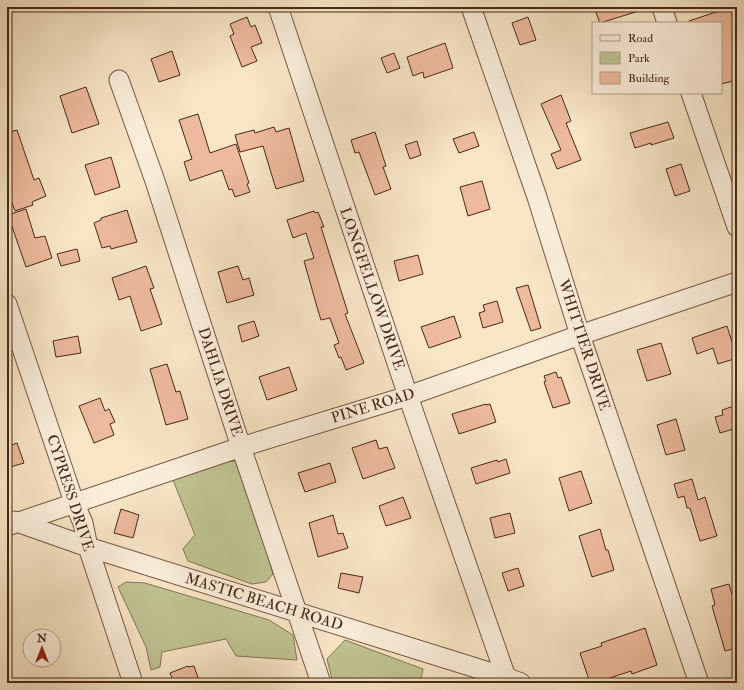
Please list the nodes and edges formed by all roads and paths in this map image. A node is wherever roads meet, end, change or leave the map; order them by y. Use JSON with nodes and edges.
{"nodes":[{"id":1,"x":278,"y":7,"type":"edge"},
{"id":2,"x":471,"y":7,"type":"edge"},
{"id":3,"x":662,"y":7,"type":"edge"},
{"id":4,"x":668,"y":22,"type":"edge"},
{"id":5,"x":120,"y":80,"type":"dead end"},
{"id":6,"x":691,"y":94,"type":"edge"},
{"id":7,"x":737,"y":227,"type":"edge"},
{"id":8,"x":737,"y":282,"type":"edge"},
{"id":9,"x":7,"y":304,"type":"edge"},
{"id":10,"x":580,"y":335,"type":"junction"},
{"id":11,"x":408,"y":396,"type":"junction"},
{"id":12,"x":241,"y":447,"type":"junction"},
{"id":13,"x":74,"y":502,"type":"junction"},
{"id":14,"x":11,"y":523,"type":"edge"},
{"id":15,"x":88,"y":547,"type":"junction"},
{"id":16,"x":298,"y":613,"type":"junction"},
{"id":17,"x":512,"y":681,"type":"edge"},
{"id":18,"x":133,"y":683,"type":"edge"},
{"id":19,"x":321,"y":683,"type":"edge"},
{"id":20,"x":699,"y":683,"type":"edge"}],
"edges":[{"from":1,"to":11,"type":"street","name":"LONGFELLOW DRIVE"},
{"from":2,"to":10,"type":"street","name":"WHITTIER DRIVE"},
{"from":3,"to":4,"type":"street"},
{"from":5,"to":12,"type":"street","name":"DAHLIA DRIVE"},
{"from":6,"to":7,"type":"street"},
{"from":8,"to":10,"type":"street","name":"PINE ROAD"},
{"from":9,"to":13,"type":"street","name":"CYPRESS DRIVE"},
{"from":10,"to":11,"type":"street","name":"PINE ROAD"},
{"from":10,"to":20,"type":"street","name":"WHITTIER DRIVE"},
{"from":11,"to":12,"type":"street","name":"PINE ROAD"},
{"from":11,"to":17,"type":"street","name":"LONGFELLOW DRIVE"},
{"from":12,"to":13,"type":"street","name":"PINE ROAD"},
{"from":12,"to":16,"type":"street","name":"DAHLIA DRIVE"},
{"from":13,"to":14,"type":"street","name":"PINE ROAD"},
{"from":13,"to":15,"type":"street","name":"CYPRESS DRIVE"},
{"from":14,"to":15,"type":"street","name":"MASTIC BEACH ROAD"},
{"from":15,"to":16,"type":"street","name":"MASTIC BEACH ROAD"},
{"from":15,"to":18,"type":"street","name":"CYPRESS DRIVE"},
{"from":16,"to":17,"type":"street","name":"MASTIC BEACH ROAD"},
{"from":16,"to":19,"type":"street","name":"DAHLIA DRIVE"}]}
